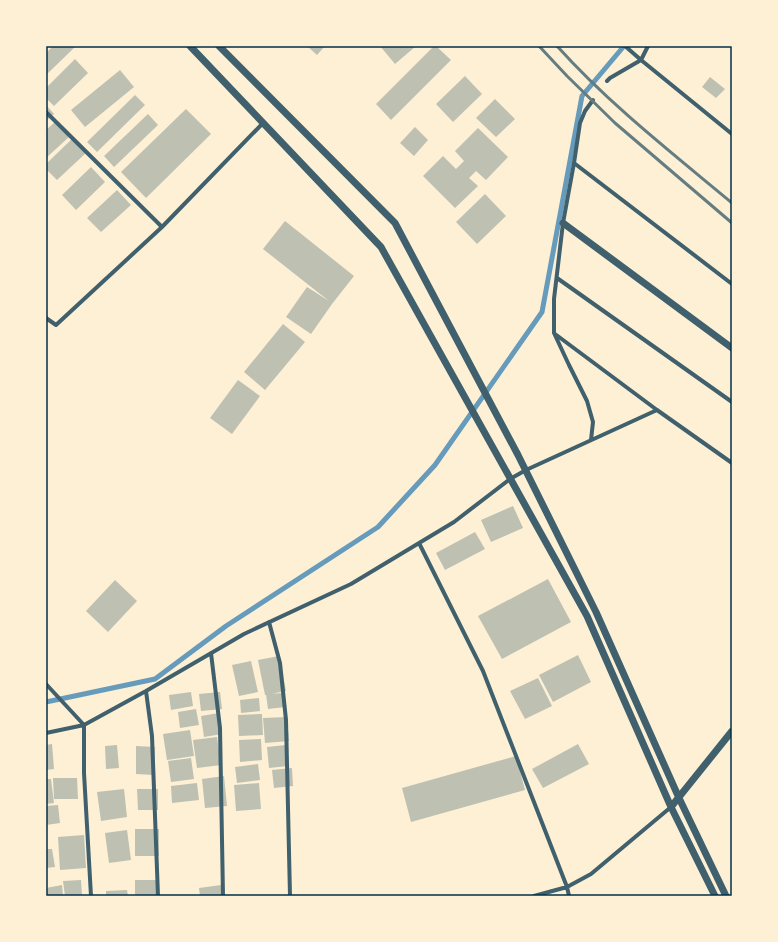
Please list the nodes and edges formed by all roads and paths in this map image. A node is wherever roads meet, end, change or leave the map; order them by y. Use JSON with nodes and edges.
{"nodes":[{"id":1,"x":190,"y":46,"type":"edge"},
{"id":2,"x":219,"y":46,"type":"edge"},
{"id":3,"x":625,"y":46,"type":"edge"},
{"id":4,"x":648,"y":46,"type":"edge"},
{"id":5,"x":640,"y":60,"type":"junction"},
{"id":6,"x":607,"y":81,"type":"dead end"},
{"id":7,"x":593,"y":100,"type":"dead end"},
{"id":8,"x":46,"y":112,"type":"edge"},
{"id":9,"x":263,"y":123,"type":"junction"},
{"id":10,"x":732,"y":134,"type":"edge"},
{"id":11,"x":574,"y":163,"type":"junction"},
{"id":12,"x":563,"y":223,"type":"junction"},
{"id":13,"x":162,"y":227,"type":"junction"},
{"id":14,"x":557,"y":278,"type":"junction"},
{"id":15,"x":732,"y":284,"type":"edge"},
{"id":16,"x":46,"y":318,"type":"edge"},
{"id":17,"x":554,"y":333,"type":"junction"},
{"id":18,"x":732,"y":348,"type":"edge"},
{"id":19,"x":732,"y":402,"type":"edge"},
{"id":20,"x":657,"y":410,"type":"junction"},
{"id":21,"x":591,"y":440,"type":"junction"},
{"id":22,"x":732,"y":463,"type":"edge"},
{"id":23,"x":526,"y":470,"type":"junction"},
{"id":24,"x":510,"y":479,"type":"junction"},
{"id":25,"x":419,"y":543,"type":"junction"},
{"id":26,"x":269,"y":622,"type":"junction"},
{"id":27,"x":211,"y":653,"type":"junction"},
{"id":28,"x":46,"y":684,"type":"edge"},
{"id":29,"x":146,"y":691,"type":"junction"},
{"id":30,"x":84,"y":725,"type":"junction"},
{"id":31,"x":732,"y":731,"type":"edge"},
{"id":32,"x":46,"y":733,"type":"edge"},
{"id":33,"x":678,"y":798,"type":"junction"},
{"id":34,"x":671,"y":808,"type":"junction"},
{"id":35,"x":567,"y":887,"type":"junction"},
{"id":36,"x":91,"y":896,"type":"edge"},
{"id":37,"x":158,"y":896,"type":"edge"},
{"id":38,"x":223,"y":896,"type":"edge"},
{"id":39,"x":290,"y":896,"type":"edge"},
{"id":40,"x":534,"y":896,"type":"edge"},
{"id":41,"x":569,"y":896,"type":"edge"},
{"id":42,"x":715,"y":896,"type":"edge"},
{"id":43,"x":726,"y":896,"type":"edge"}],
"edges":[{"from":1,"to":9,"type":"street"},
{"from":2,"to":23,"type":"street"},
{"from":3,"to":5,"type":"street"},
{"from":4,"to":5,"type":"street"},
{"from":5,"to":6,"type":"street"},
{"from":5,"to":10,"type":"street"},
{"from":7,"to":11,"type":"street"},
{"from":8,"to":13,"type":"street"},
{"from":9,"to":13,"type":"street"},
{"from":9,"to":24,"type":"street"},
{"from":11,"to":12,"type":"street"},
{"from":11,"to":15,"type":"street"},
{"from":12,"to":14,"type":"street"},
{"from":12,"to":18,"type":"street"},
{"from":13,"to":16,"type":"street"},
{"from":14,"to":17,"type":"street"},
{"from":14,"to":19,"type":"street"},
{"from":17,"to":20,"type":"street"},
{"from":17,"to":21,"type":"street"},
{"from":20,"to":21,"type":"street"},
{"from":20,"to":22,"type":"street"},
{"from":21,"to":23,"type":"street"},
{"from":23,"to":24,"type":"street"},
{"from":23,"to":33,"type":"street"},
{"from":24,"to":25,"type":"street"},
{"from":24,"to":34,"type":"street"},
{"from":25,"to":26,"type":"street"},
{"from":25,"to":35,"type":"street"},
{"from":26,"to":27,"type":"street"},
{"from":26,"to":39,"type":"street"},
{"from":27,"to":29,"type":"street"},
{"from":27,"to":38,"type":"street"},
{"from":28,"to":30,"type":"street"},
{"from":29,"to":30,"type":"street"},
{"from":29,"to":37,"type":"street"},
{"from":30,"to":32,"type":"street"},
{"from":30,"to":36,"type":"street"},
{"from":31,"to":33,"type":"street"},
{"from":33,"to":34,"type":"street"},
{"from":33,"to":43,"type":"street"},
{"from":34,"to":35,"type":"street"},
{"from":34,"to":42,"type":"street"},
{"from":35,"to":40,"type":"street"},
{"from":35,"to":41,"type":"street"}]}
